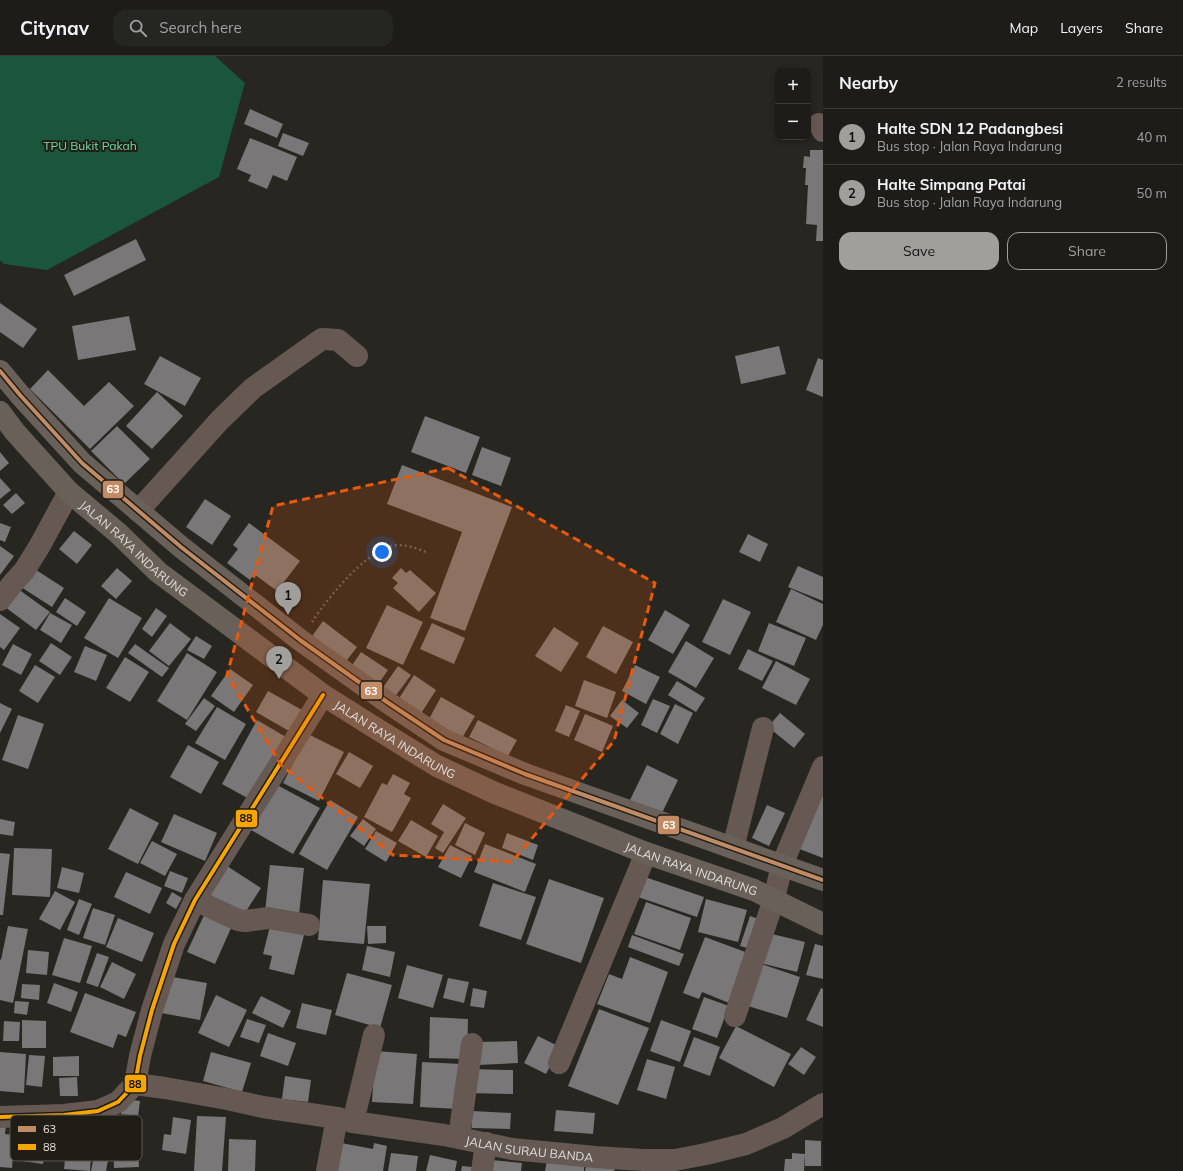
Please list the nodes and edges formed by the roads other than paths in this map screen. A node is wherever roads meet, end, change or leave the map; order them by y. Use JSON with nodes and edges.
{"nodes":[{"id":1,"x":357,"y":356,"type":"dead end"},
{"id":2,"x":0,"y":371,"type":"edge"},
{"id":3,"x":0,"y":412,"type":"edge"},
{"id":4,"x":69,"y":492,"type":"junction"},
{"id":5,"x":138,"y":511,"type":"junction"},
{"id":6,"x":181,"y":547,"type":"junction"},
{"id":7,"x":158,"y":572,"type":"junction"},
{"id":8,"x":0,"y":600,"type":"edge"},
{"id":9,"x":323,"y":695,"type":"junction"},
{"id":10,"x":763,"y":728,"type":"dead end"},
{"id":11,"x":823,"y":767,"type":"edge"},
{"id":12,"x":733,"y":848,"type":"junction"},
{"id":13,"x":646,"y":853,"type":"junction"},
{"id":14,"x":782,"y":865,"type":"junction"},
{"id":15,"x":823,"y":880,"type":"edge"},
{"id":16,"x":774,"y":899,"type":"junction"},
{"id":17,"x":195,"y":900,"type":"junction"},
{"id":18,"x":309,"y":924,"type":"dead end"},
{"id":19,"x":823,"y":924,"type":"edge"},
{"id":20,"x":735,"y":1016,"type":"dead end"},
{"id":21,"x":374,"y":1035,"type":"dead end"},
{"id":22,"x":472,"y":1044,"type":"dead end"},
{"id":23,"x":558,"y":1063,"type":"dead end"},
{"id":24,"x":135,"y":1084,"type":"junction"},
{"id":25,"x":823,"y":1104,"type":"edge"},
{"id":26,"x":64,"y":1115,"type":"edge"},
{"id":27,"x":0,"y":1117,"type":"edge"},
{"id":28,"x":10,"y":1117,"type":"edge"},
{"id":29,"x":345,"y":1120,"type":"junction"},
{"id":30,"x":459,"y":1137,"type":"junction"},
{"id":31,"x":486,"y":1143,"type":"junction"},
{"id":32,"x":327,"y":1171,"type":"edge"},
{"id":33,"x":482,"y":1171,"type":"edge"}],
"edges":[{"from":1,"to":5,"type":"street"},
{"from":2,"to":5,"type":"highway","name":"JALAN RAYA INDARUNG"},
{"from":3,"to":4,"type":"highway","name":"JALAN RAYA INDARUNG"},
{"from":4,"to":7,"type":"highway","name":"JALAN RAYA INDARUNG"},
{"from":4,"to":8,"type":"street"},
{"from":5,"to":6,"type":"highway","name":"JALAN RAYA INDARUNG"},
{"from":6,"to":7,"type":"highway"},
{"from":6,"to":12,"type":"highway","name":"JALAN RAYA INDARUNG"},
{"from":7,"to":9,"type":"highway","name":"JALAN RAYA INDARUNG"},
{"from":9,"to":13,"type":"highway","name":"JALAN RAYA INDARUNG"},
{"from":9,"to":17,"type":"street"},
{"from":10,"to":12,"type":"street"},
{"from":11,"to":14,"type":"street"},
{"from":12,"to":14,"type":"highway","name":"JALAN RAYA INDARUNG"},
{"from":13,"to":16,"type":"highway","name":"JALAN RAYA INDARUNG"},
{"from":13,"to":23,"type":"street"},
{"from":14,"to":15,"type":"highway","name":"JALAN RAYA INDARUNG"},
{"from":14,"to":16,"type":"street"},
{"from":16,"to":19,"type":"highway","name":"JALAN RAYA INDARUNG"},
{"from":16,"to":20,"type":"street"},
{"from":17,"to":18,"type":"street"},
{"from":17,"to":24,"type":"street"},
{"from":21,"to":29,"type":"street"},
{"from":22,"to":30,"type":"street"},
{"from":24,"to":26,"type":"street"},
{"from":24,"to":29,"type":"street","name":"JALAN SURAU BANDA"},
{"from":25,"to":31,"type":"street","name":"JALAN SURAU BANDA"},
{"from":27,"to":28,"type":"street"},
{"from":29,"to":30,"type":"street","name":"JALAN SURAU BANDA"},
{"from":29,"to":32,"type":"street"},
{"from":30,"to":31,"type":"street","name":"JALAN SURAU BANDA"},
{"from":31,"to":33,"type":"street"}]}
